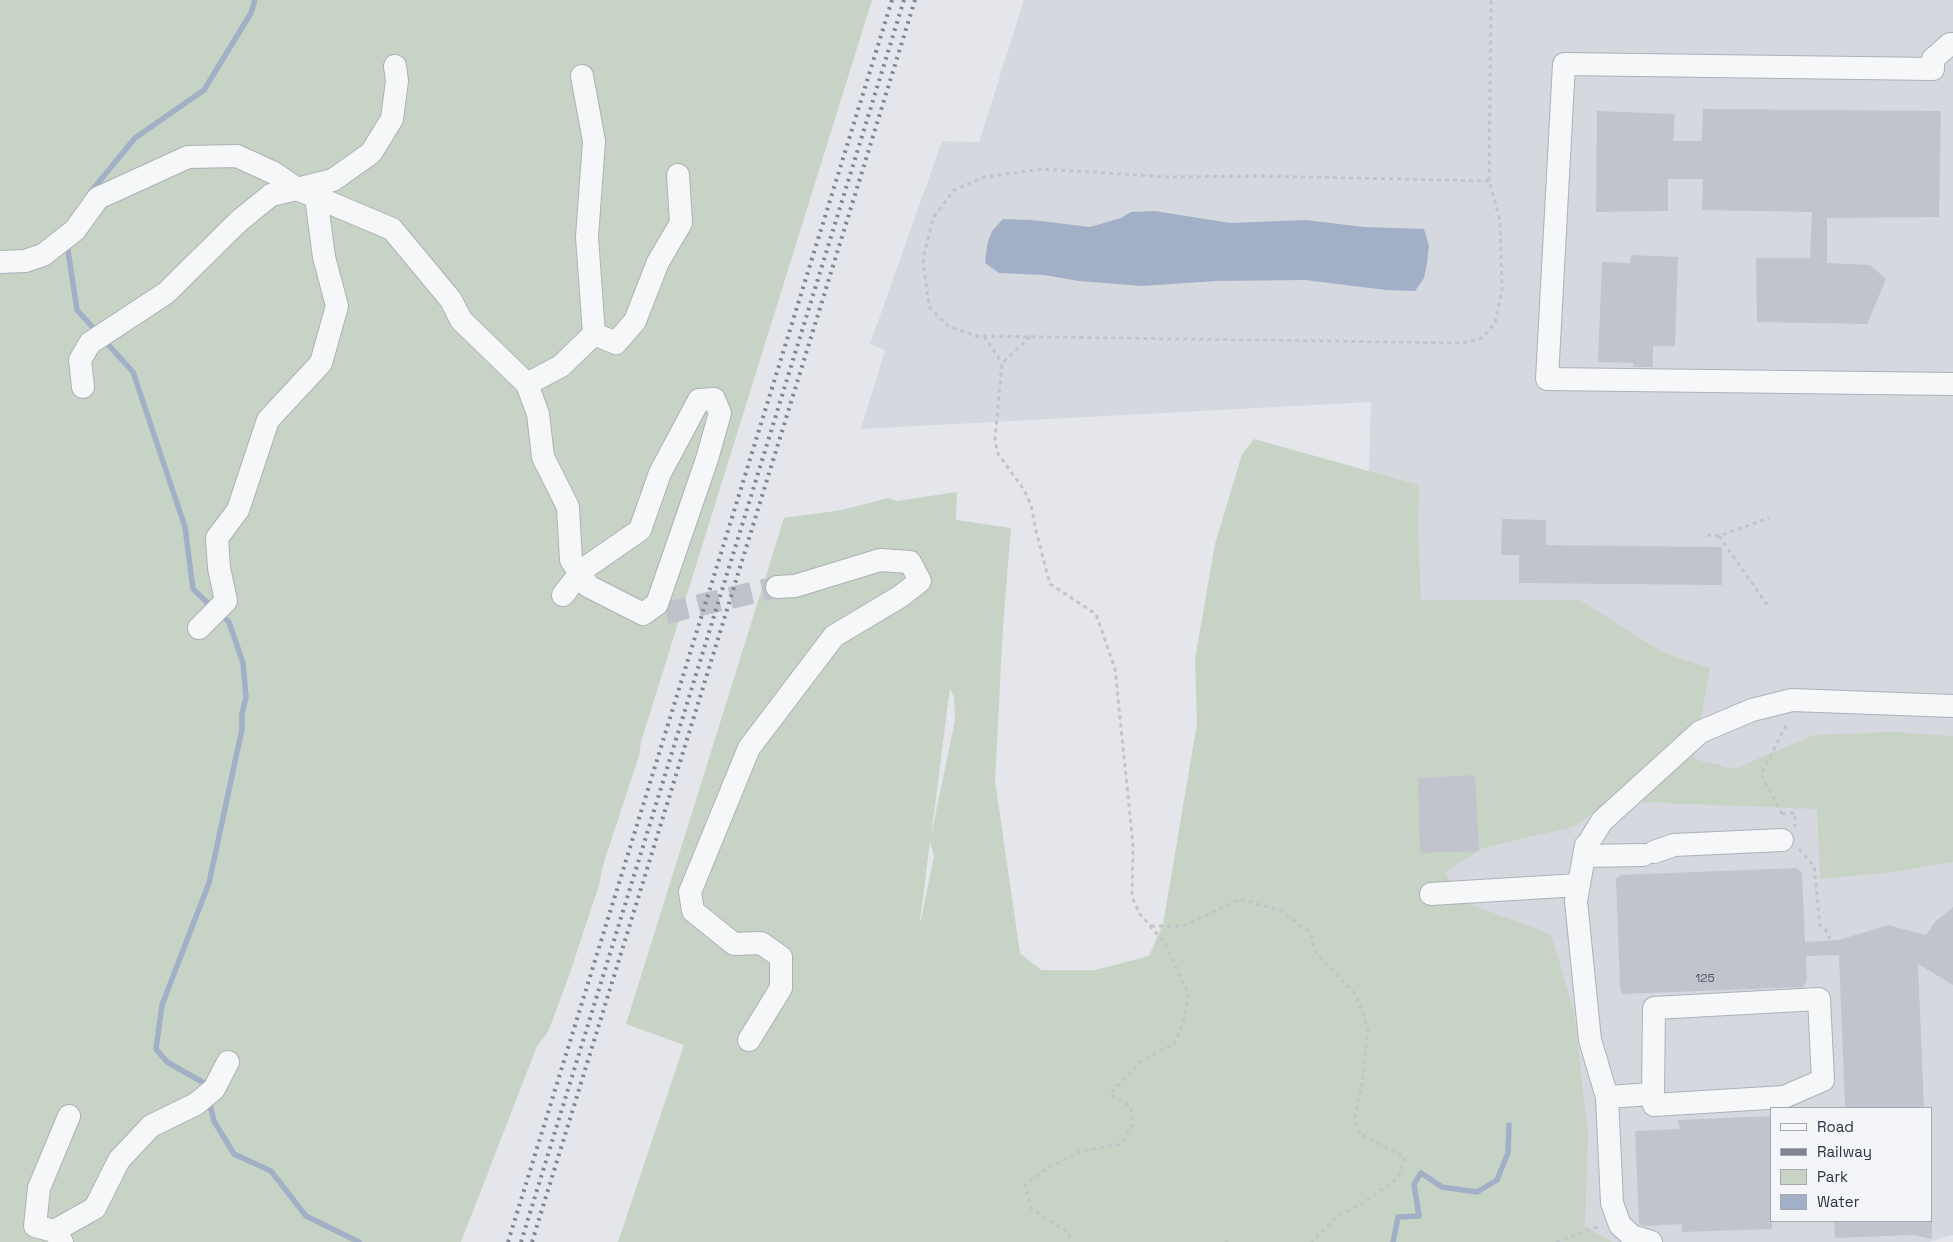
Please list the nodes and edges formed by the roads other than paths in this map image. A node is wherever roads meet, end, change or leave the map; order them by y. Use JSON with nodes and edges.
{"nodes":[{"id":1,"x":1953,"y":44,"type":"edge"},
{"id":2,"x":396,"y":66,"type":"dead end"},
{"id":3,"x":582,"y":76,"type":"dead end"},
{"id":4,"x":678,"y":175,"type":"dead end"},
{"id":5,"x":307,"y":193,"type":"junction"},
{"id":6,"x":0,"y":262,"type":"edge"},
{"id":7,"x":594,"y":334,"type":"junction"},
{"id":8,"x":527,"y":384,"type":"junction"},
{"id":9,"x":1953,"y":384,"type":"edge"},
{"id":10,"x":83,"y":387,"type":"dead end"},
{"id":11,"x":580,"y":573,"type":"junction"},
{"id":12,"x":778,"y":588,"type":"tunnel mouth"},
{"id":13,"x":564,"y":595,"type":"dead end"},
{"id":14,"x":666,"y":613,"type":"tunnel mouth"},
{"id":15,"x":643,"y":614,"type":"junction"},
{"id":16,"x":199,"y":628,"type":"dead end"},
{"id":17,"x":1953,"y":706,"type":"edge"},
{"id":18,"x":1791,"y":839,"type":"road end"},
{"id":19,"x":1587,"y":846,"type":"junction"},
{"id":20,"x":1578,"y":885,"type":"junction"},
{"id":21,"x":1431,"y":894,"type":"dead end"},
{"id":22,"x":749,"y":1040,"type":"dead end"},
{"id":23,"x":228,"y":1062,"type":"dead end"},
{"id":24,"x":1653,"y":1094,"type":"junction"},
{"id":25,"x":1607,"y":1097,"type":"junction"},
{"id":26,"x":69,"y":1116,"type":"dead end"},
{"id":27,"x":58,"y":1236,"type":"edge"},
{"id":28,"x":1651,"y":1242,"type":"edge"}],
"edges":[{"from":1,"to":9,"type":"lane"},
{"from":2,"to":5,"type":"lane"},
{"from":3,"to":7,"type":"lane"},
{"from":4,"to":7,"type":"lane"},
{"from":5,"to":6,"type":"lane"},
{"from":5,"to":8,"type":"lane"},
{"from":5,"to":10,"type":"lane"},
{"from":5,"to":16,"type":"lane"},
{"from":7,"to":8,"type":"lane"},
{"from":8,"to":11,"type":"lane"},
{"from":11,"to":13,"type":"lane"},
{"from":11,"to":15,"type":"lane"},
{"from":11,"to":15,"type":"lane"},
{"from":12,"to":22,"type":"lane"},
{"from":14,"to":15,"type":"lane"},
{"from":17,"to":19,"type":"lane"},
{"from":18,"to":19,"type":"lane"},
{"from":19,"to":20,"type":"lane"},
{"from":20,"to":21,"type":"lane"},
{"from":20,"to":25,"type":"lane"},
{"from":23,"to":27,"type":"lane"},
{"from":24,"to":24,"type":"lane"},
{"from":24,"to":25,"type":"lane"},
{"from":25,"to":28,"type":"lane"},
{"from":26,"to":27,"type":"lane"}]}
